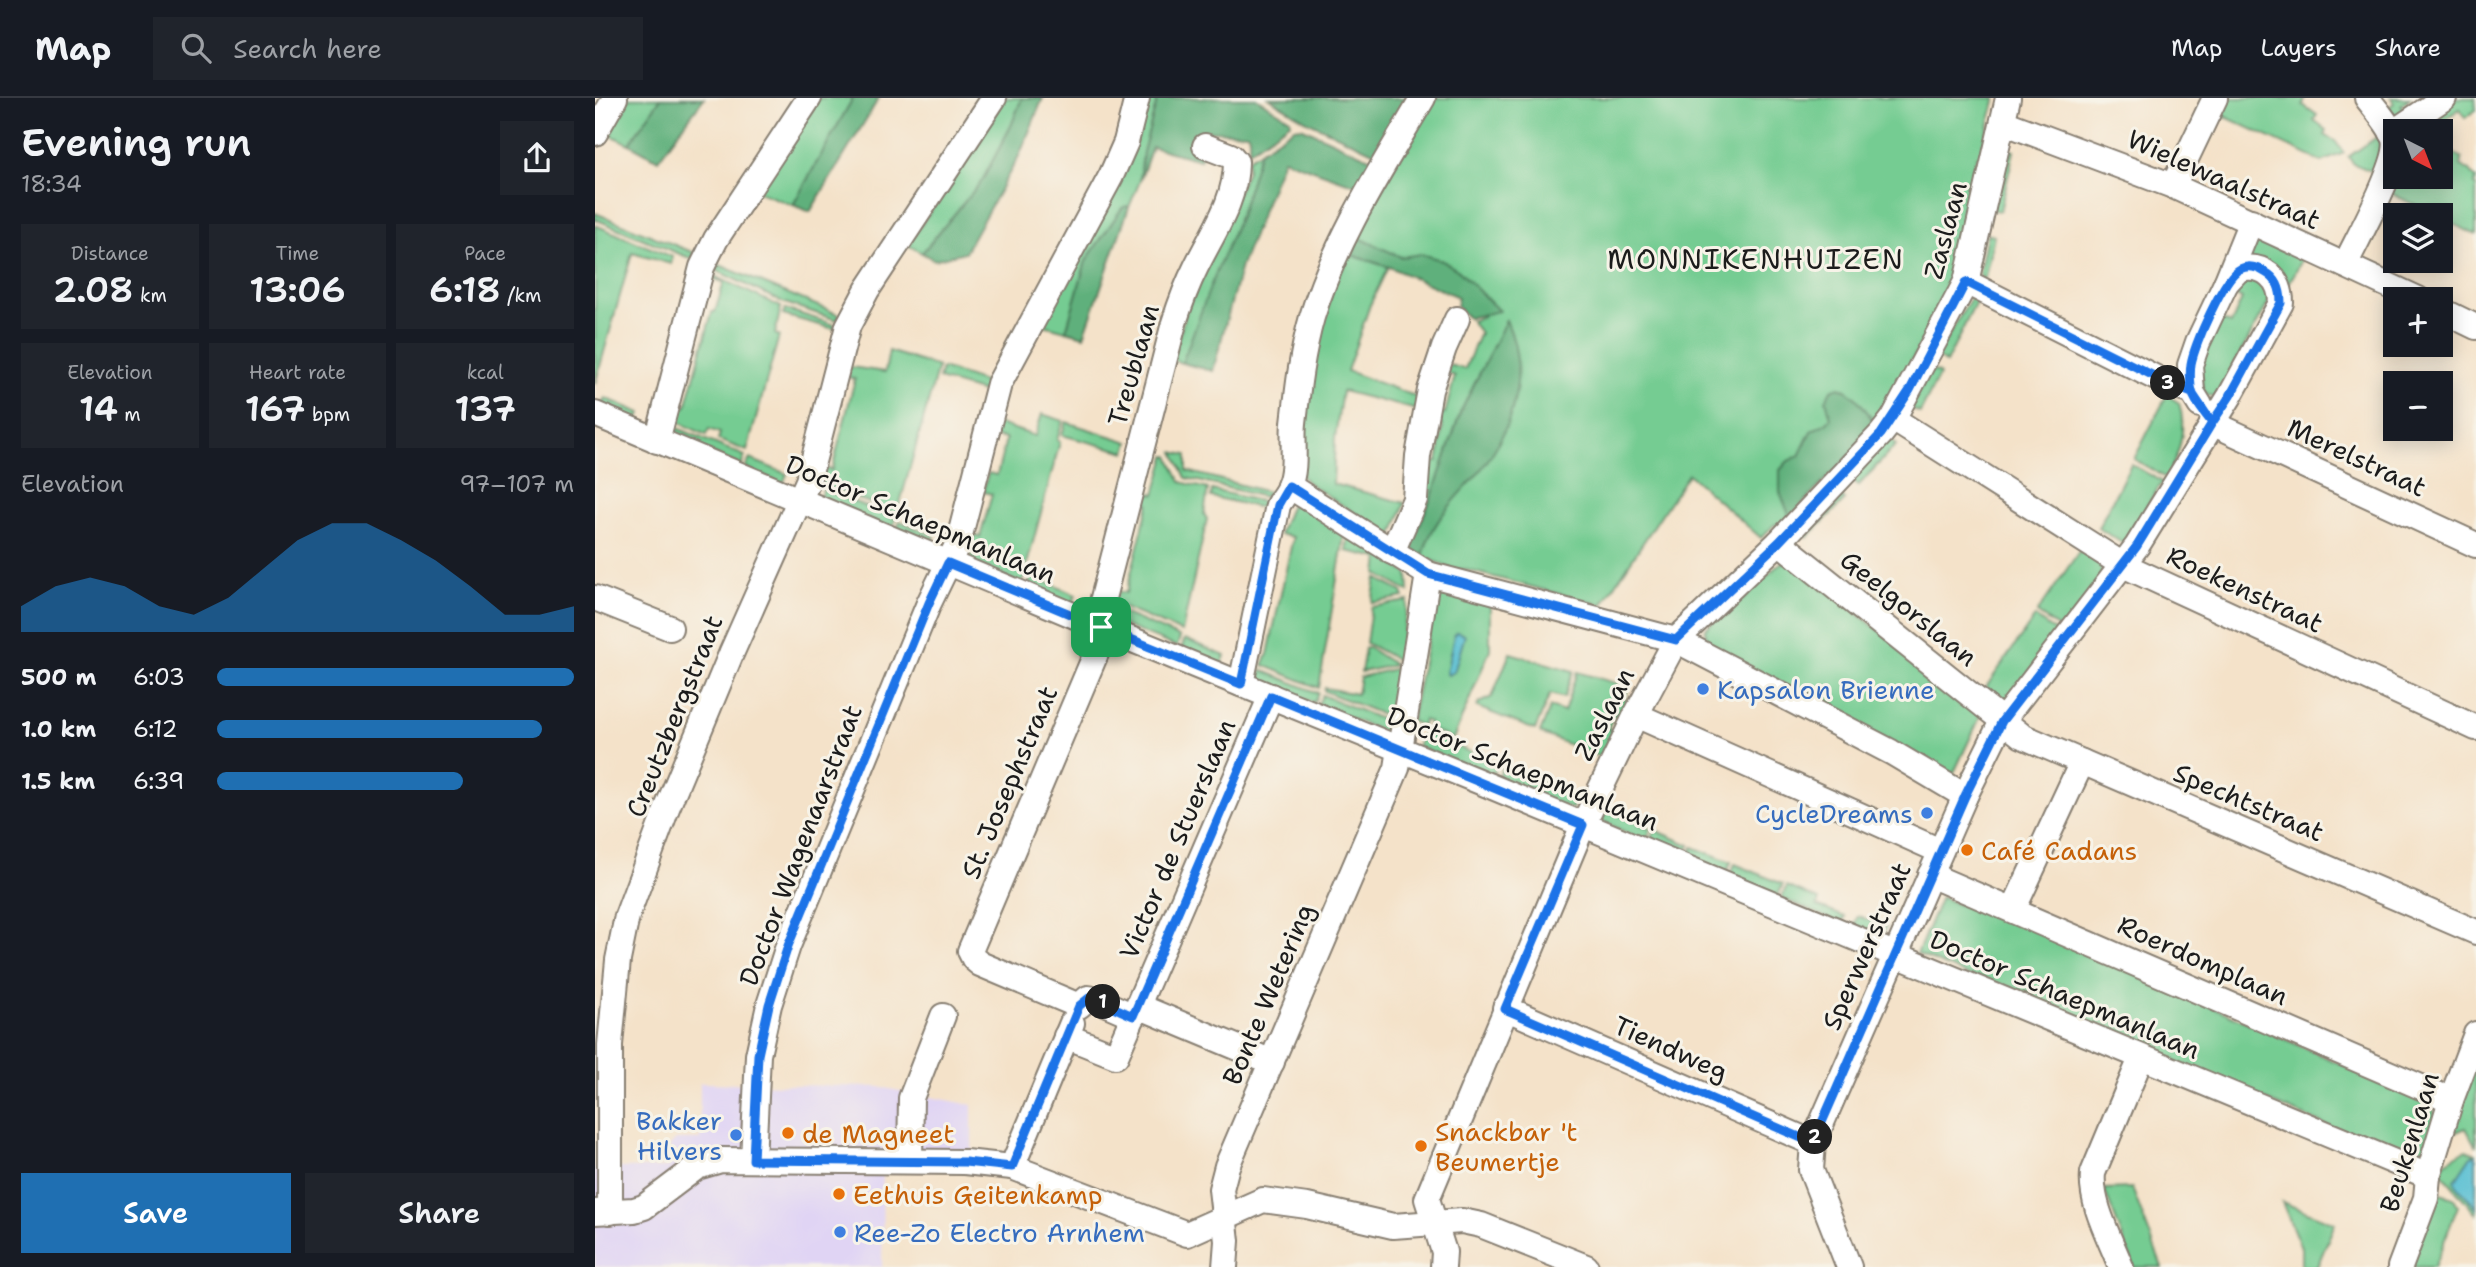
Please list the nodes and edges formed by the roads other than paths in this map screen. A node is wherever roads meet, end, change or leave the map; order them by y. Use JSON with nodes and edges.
{"nodes":[{"id":1,"x":615,"y":98,"type":"edge"},
{"id":2,"x":809,"y":98,"type":"edge"},
{"id":3,"x":994,"y":98,"type":"edge"},
{"id":4,"x":1137,"y":98,"type":"edge"},
{"id":5,"x":1423,"y":98,"type":"edge"},
{"id":6,"x":2215,"y":98,"type":"edge"},
{"id":7,"x":2367,"y":98,"type":"edge"},
{"id":8,"x":2444,"y":98,"type":"edge"},
{"id":9,"x":2006,"y":110,"type":"edge"},
{"id":10,"x":2413,"y":119,"type":"edge"},
{"id":11,"x":2383,"y":120,"type":"edge"},
{"id":12,"x":595,"y":133,"type":"edge"},
{"id":13,"x":1205,"y":146,"type":"dead end"},
{"id":14,"x":2383,"y":185,"type":"edge"},
{"id":15,"x":2173,"y":186,"type":"junction"},
{"id":16,"x":2251,"y":221,"type":"junction"},
{"id":17,"x":2345,"y":265,"type":"junction"},
{"id":18,"x":1966,"y":282,"type":"junction"},
{"id":19,"x":2226,"y":284,"type":"junction"},
{"id":20,"x":2392,"y":287,"type":"edge"},
{"id":21,"x":2453,"y":316,"type":"edge"},
{"id":22,"x":1457,"y":319,"type":"dead end"},
{"id":23,"x":2476,"y":327,"type":"edge"},
{"id":24,"x":2192,"y":393,"type":"junction"},
{"id":25,"x":595,"y":414,"type":"edge"},
{"id":26,"x":1892,"y":419,"type":"junction"},
{"id":27,"x":2212,"y":423,"type":"junction"},
{"id":28,"x":657,"y":441,"type":"junction"},
{"id":29,"x":1289,"y":486,"type":"junction"},
{"id":30,"x":798,"y":499,"type":"junction"},
{"id":31,"x":1779,"y":542,"type":"junction"},
{"id":32,"x":2476,"y":545,"type":"edge"},
{"id":33,"x":1392,"y":552,"type":"junction"},
{"id":34,"x":948,"y":563,"type":"junction"},
{"id":35,"x":2123,"y":565,"type":"junction"},
{"id":36,"x":1428,"y":574,"type":"junction"},
{"id":37,"x":595,"y":598,"type":"edge"},
{"id":38,"x":1101,"y":627,"type":"junction"},
{"id":39,"x":670,"y":628,"type":"dead end"},
{"id":40,"x":1676,"y":640,"type":"junction"},
{"id":41,"x":1241,"y":684,"type":"junction"},
{"id":42,"x":1271,"y":696,"type":"junction"},
{"id":43,"x":1636,"y":715,"type":"junction"},
{"id":44,"x":2002,"y":721,"type":"junction"},
{"id":45,"x":2476,"y":728,"type":"edge"},
{"id":46,"x":1400,"y":750,"type":"junction"},
{"id":47,"x":2082,"y":762,"type":"junction"},
{"id":48,"x":1965,"y":796,"type":"junction"},
{"id":49,"x":1583,"y":825,"type":"junction"},
{"id":50,"x":1941,"y":852,"type":"junction"},
{"id":51,"x":1930,"y":875,"type":"junction"},
{"id":52,"x":2013,"y":910,"type":"junction"},
{"id":53,"x":2476,"y":932,"type":"edge"},
{"id":54,"x":1895,"y":955,"type":"junction"},
{"id":55,"x":1079,"y":1006,"type":"junction"},
{"id":56,"x":1505,"y":1009,"type":"junction"},
{"id":57,"x":1136,"y":1011,"type":"junction"},
{"id":58,"x":943,"y":1016,"type":"dead end"},
{"id":59,"x":2476,"y":1034,"type":"edge"},
{"id":60,"x":1066,"y":1036,"type":"junction"},
{"id":61,"x":2141,"y":1058,"type":"junction"},
{"id":62,"x":1272,"y":1062,"type":"junction"},
{"id":63,"x":2451,"y":1100,"type":"junction"},
{"id":64,"x":1813,"y":1143,"type":"junction"},
{"id":65,"x":753,"y":1160,"type":"junction"},
{"id":66,"x":910,"y":1161,"type":"junction"},
{"id":67,"x":1012,"y":1167,"type":"junction"},
{"id":68,"x":2428,"y":1177,"type":"junction"},
{"id":69,"x":602,"y":1212,"type":"edge"},
{"id":70,"x":1224,"y":1218,"type":"junction"},
{"id":71,"x":1436,"y":1225,"type":"junction"},
{"id":72,"x":1225,"y":1267,"type":"edge"},
{"id":73,"x":1443,"y":1267,"type":"edge"},
{"id":74,"x":1586,"y":1267,"type":"edge"},
{"id":75,"x":1849,"y":1267,"type":"edge"},
{"id":76,"x":2121,"y":1267,"type":"edge"},
{"id":77,"x":2400,"y":1267,"type":"edge"}],
"edges":[{"from":1,"to":12,"type":"street"},
{"from":2,"to":28,"type":"street"},
{"from":3,"to":30,"type":"street","name":"Creutzbergstraat"},
{"from":4,"to":34,"type":"street","name":"Doctor Wagenaarstraat"},
{"from":5,"to":29,"type":"street"},
{"from":6,"to":15,"type":"street"},
{"from":7,"to":11,"type":"street"},
{"from":8,"to":10,"type":"street"},
{"from":9,"to":15,"type":"street","name":"Wielewaalstraat"},
{"from":9,"to":18,"type":"street","name":"Zaslaan"},
{"from":13,"to":38,"type":"street","name":"Treublaan"},
{"from":14,"to":17,"type":"street"},
{"from":15,"to":16,"type":"street","name":"Wielewaalstraat"},
{"from":16,"to":17,"type":"street","name":"Wielewaalstraat"},
{"from":16,"to":19,"type":"street"},
{"from":17,"to":20,"type":"street","name":"Wielewaalstraat"},
{"from":18,"to":24,"type":"street"},
{"from":18,"to":26,"type":"street","name":"Zaslaan"},
{"from":19,"to":24,"type":"street"},
{"from":19,"to":27,"type":"street","name":"Sperwerstraat"},
{"from":21,"to":23,"type":"street"},
{"from":22,"to":33,"type":"street"},
{"from":24,"to":27,"type":"street"},
{"from":25,"to":28,"type":"street","name":"Doctor Schaepmanlaan"},
{"from":26,"to":31,"type":"street","name":"Zaslaan"},
{"from":26,"to":35,"type":"street","name":"Roekenstraat"},
{"from":27,"to":32,"type":"street","name":"Merelstraat"},
{"from":27,"to":35,"type":"street","name":"Sperwerstraat"},
{"from":28,"to":30,"type":"street","name":"Doctor Schaepmanlaan"},
{"from":29,"to":33,"type":"street"},
{"from":29,"to":41,"type":"street"},
{"from":30,"to":34,"type":"street","name":"Doctor Schaepmanlaan"},
{"from":30,"to":69,"type":"street","name":"Creutzbergstraat"},
{"from":31,"to":40,"type":"street","name":"Zaslaan"},
{"from":31,"to":44,"type":"street","name":"Geelgorslaan"},
{"from":33,"to":36,"type":"street"},
{"from":34,"to":38,"type":"street","name":"Doctor Schaepmanlaan"},
{"from":34,"to":65,"type":"street","name":"Doctor Wagenaarstraat"},
{"from":35,"to":44,"type":"street","name":"Sperwerstraat"},
{"from":35,"to":45,"type":"street","name":"Roekenstraat"},
{"from":36,"to":40,"type":"street"},
{"from":36,"to":46,"type":"street","name":"Bonte Wetering"},
{"from":37,"to":39,"type":"street"},
{"from":38,"to":41,"type":"street","name":"Doctor Schaepmanlaan"},
{"from":38,"to":55,"type":"street","name":"St. Josephstraat"},
{"from":40,"to":43,"type":"street","name":"Zaslaan"},
{"from":40,"to":48,"type":"street"},
{"from":41,"to":42,"type":"street","name":"Doctor Schaepmanlaan"},
{"from":42,"to":46,"type":"street","name":"Doctor Schaepmanlaan"},
{"from":42,"to":57,"type":"street","name":"Victor de Stuerslaan"},
{"from":43,"to":49,"type":"street","name":"Zaslaan"},
{"from":43,"to":50,"type":"street"},
{"from":44,"to":47,"type":"street","name":"Spechtstraat"},
{"from":44,"to":48,"type":"street","name":"Sperwerstraat"},
{"from":46,"to":49,"type":"street","name":"Doctor Schaepmanlaan"},
{"from":46,"to":62,"type":"street","name":"Bonte Wetering"},
{"from":47,"to":52,"type":"street"},
{"from":47,"to":53,"type":"street","name":"Spechtstraat"},
{"from":48,"to":50,"type":"street","name":"Sperwerstraat"},
{"from":49,"to":54,"type":"street","name":"Doctor Schaepmanlaan"},
{"from":49,"to":56,"type":"street","name":"Zaslaan"},
{"from":50,"to":51,"type":"street","name":"Sperwerstraat"},
{"from":51,"to":52,"type":"street","name":"Roerdomplaan"},
{"from":51,"to":54,"type":"street","name":"Sperwerstraat"},
{"from":52,"to":63,"type":"street","name":"Roerdomplaan"},
{"from":54,"to":61,"type":"street","name":"Doctor Schaepmanlaan"},
{"from":54,"to":64,"type":"street","name":"Sperwerstraat"},
{"from":55,"to":57,"type":"street"},
{"from":55,"to":60,"type":"street"},
{"from":56,"to":64,"type":"street","name":"Tiendweg"},
{"from":56,"to":71,"type":"street","name":"Zaslaan"},
{"from":57,"to":60,"type":"street","name":"Victor de Stuerslaan"},
{"from":57,"to":62,"type":"street"},
{"from":58,"to":66,"type":"street"},
{"from":59,"to":63,"type":"street","name":"Beukenlaan"},
{"from":60,"to":67,"type":"street"},
{"from":61,"to":68,"type":"street","name":"Doctor Schaepmanlaan"},
{"from":61,"to":76,"type":"street"},
{"from":62,"to":70,"type":"street","name":"Bonte Wetering"},
{"from":63,"to":68,"type":"street","name":"Beukenlaan"},
{"from":64,"to":75,"type":"street","name":"Sperwerstraat"},
{"from":65,"to":66,"type":"street"},
{"from":65,"to":69,"type":"street"},
{"from":66,"to":67,"type":"street"},
{"from":67,"to":70,"type":"street"},
{"from":68,"to":77,"type":"street","name":"Beukenlaan"},
{"from":70,"to":71,"type":"street"},
{"from":70,"to":72,"type":"street","name":"Bonte Wetering"},
{"from":71,"to":73,"type":"street","name":"Zaslaan"},
{"from":71,"to":74,"type":"street"}]}
